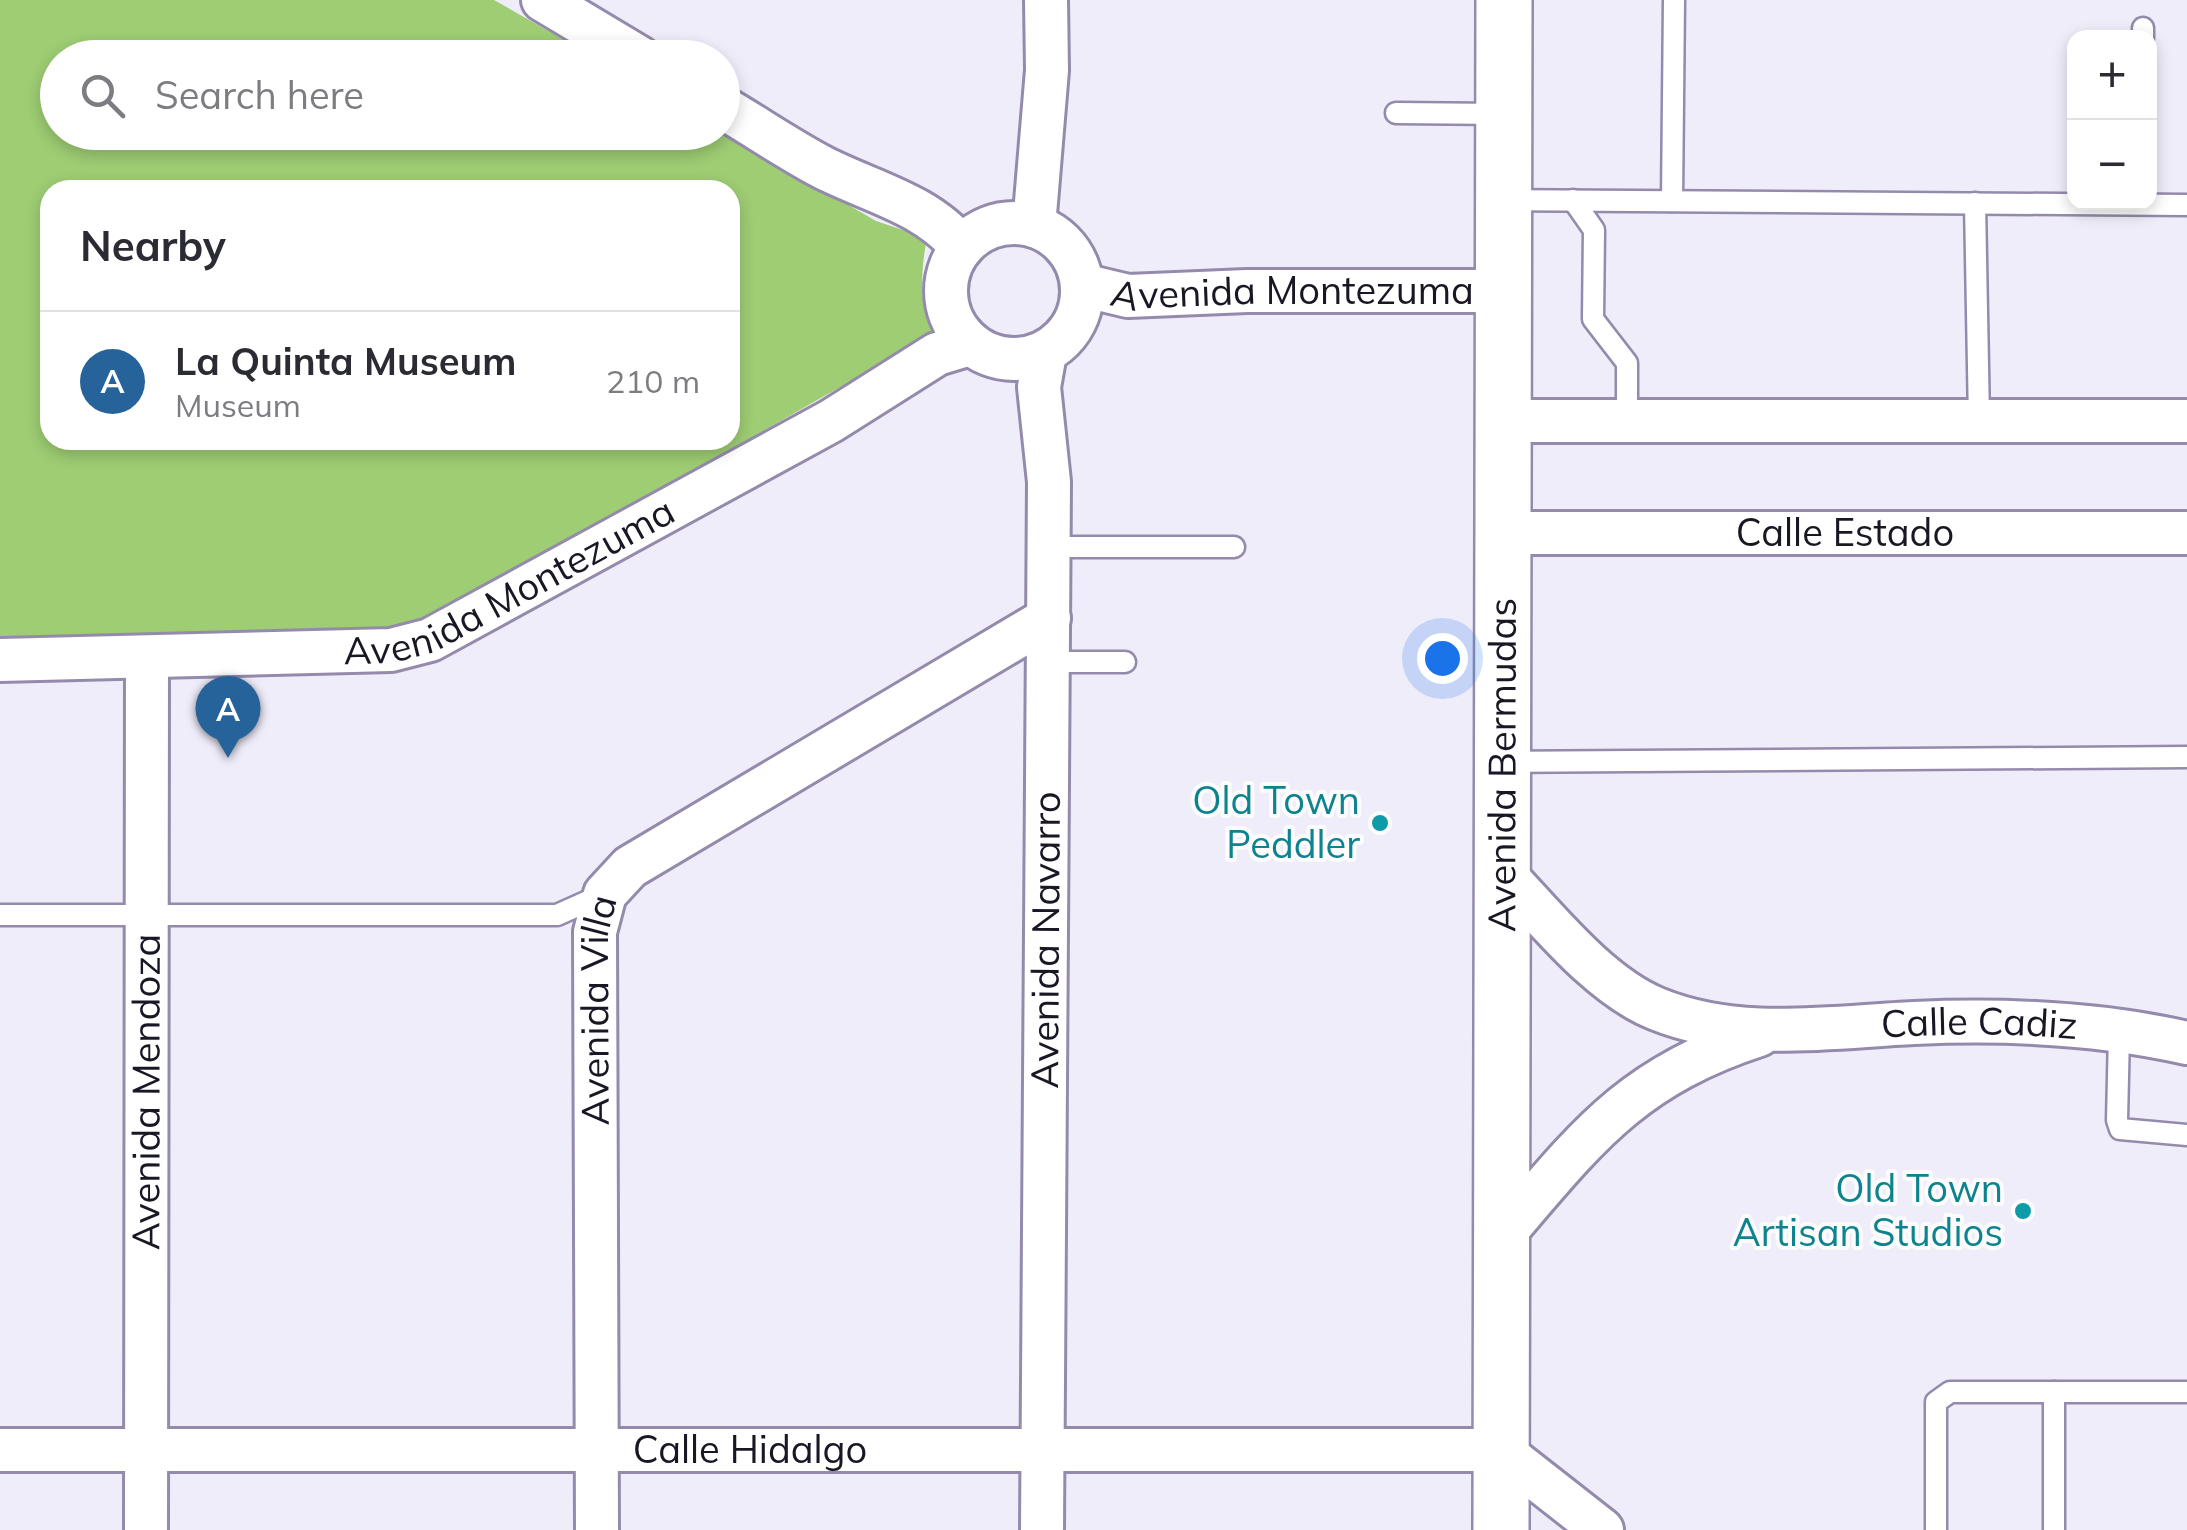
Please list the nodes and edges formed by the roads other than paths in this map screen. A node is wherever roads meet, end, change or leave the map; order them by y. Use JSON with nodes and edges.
{"nodes":[{"id":1,"x":544,"y":0,"type":"edge"},
{"id":2,"x":1046,"y":0,"type":"edge"},
{"id":3,"x":1504,"y":0,"type":"edge"},
{"id":4,"x":1674,"y":0,"type":"edge"},
{"id":5,"x":610,"y":40,"type":"edge"},
{"id":6,"x":1396,"y":112,"type":"dead end"},
{"id":7,"x":1504,"y":114,"type":"junction"},
{"id":8,"x":740,"y":118,"type":"edge"},
{"id":9,"x":1504,"y":200,"type":"junction"},
{"id":10,"x":1573,"y":200,"type":"junction"},
{"id":11,"x":1672,"y":201,"type":"junction"},
{"id":12,"x":1975,"y":203,"type":"junction"},
{"id":13,"x":2067,"y":204,"type":"edge"},
{"id":14,"x":2157,"y":204,"type":"edge"},
{"id":15,"x":2187,"y":205,"type":"edge"},
{"id":16,"x":1034,"y":226,"type":"junction"},
{"id":17,"x":961,"y":247,"type":"junction"},
{"id":18,"x":1082,"y":285,"type":"junction"},
{"id":19,"x":1504,"y":291,"type":"junction"},
{"id":20,"x":970,"y":344,"type":"junction"},
{"id":21,"x":1046,"y":352,"type":"junction"},
{"id":22,"x":1503,"y":420,"type":"junction"},
{"id":23,"x":1627,"y":420,"type":"junction"},
{"id":24,"x":1979,"y":420,"type":"junction"},
{"id":25,"x":2187,"y":420,"type":"edge"},
{"id":26,"x":1503,"y":533,"type":"junction"},
{"id":27,"x":2187,"y":533,"type":"edge"},
{"id":28,"x":1048,"y":546,"type":"junction"},
{"id":29,"x":1234,"y":546,"type":"dead end"},
{"id":30,"x":1048,"y":618,"type":"junction"},
{"id":31,"x":146,"y":657,"type":"junction"},
{"id":32,"x":0,"y":660,"type":"edge"},
{"id":33,"x":1048,"y":662,"type":"junction"},
{"id":34,"x":1125,"y":662,"type":"dead end"},
{"id":35,"x":2187,"y":757,"type":"edge"},
{"id":36,"x":1503,"y":762,"type":"junction"},
{"id":37,"x":1503,"y":874,"type":"junction"},
{"id":38,"x":605,"y":894,"type":"junction"},
{"id":39,"x":0,"y":915,"type":"edge"},
{"id":40,"x":147,"y":916,"type":"junction"},
{"id":41,"x":1772,"y":1031,"type":"junction"},
{"id":42,"x":2119,"y":1033,"type":"junction"},
{"id":43,"x":2187,"y":1043,"type":"edge"},
{"id":44,"x":2187,"y":1135,"type":"edge"},
{"id":45,"x":1502,"y":1238,"type":"junction"},
{"id":46,"x":2054,"y":1392,"type":"junction"},
{"id":47,"x":2187,"y":1392,"type":"edge"},
{"id":48,"x":0,"y":1450,"type":"edge"},
{"id":49,"x":146,"y":1450,"type":"junction"},
{"id":50,"x":597,"y":1450,"type":"junction"},
{"id":51,"x":1042,"y":1450,"type":"junction"},
{"id":52,"x":1500,"y":1450,"type":"junction"},
{"id":53,"x":146,"y":1530,"type":"edge"},
{"id":54,"x":597,"y":1530,"type":"edge"},
{"id":55,"x":1042,"y":1530,"type":"edge"},
{"id":56,"x":1501,"y":1530,"type":"edge"},
{"id":57,"x":1602,"y":1530,"type":"edge"},
{"id":58,"x":1936,"y":1530,"type":"edge"},
{"id":59,"x":2054,"y":1530,"type":"edge"}],
"edges":[{"from":1,"to":5,"type":"street"},
{"from":2,"to":16,"type":"street"},
{"from":3,"to":7,"type":"street","name":"Avenida Bermudas"},
{"from":4,"to":11,"type":"lane"},
{"from":6,"to":7,"type":"lane"},
{"from":7,"to":9,"type":"street","name":"Avenida Bermudas"},
{"from":8,"to":17,"type":"street"},
{"from":9,"to":10,"type":"lane"},
{"from":9,"to":19,"type":"street","name":"Avenida Bermudas"},
{"from":10,"to":11,"type":"lane"},
{"from":10,"to":23,"type":"lane"},
{"from":11,"to":12,"type":"lane"},
{"from":12,"to":13,"type":"lane"},
{"from":12,"to":24,"type":"lane"},
{"from":14,"to":15,"type":"lane"},
{"from":16,"to":17,"type":"street"},
{"from":16,"to":18,"type":"street"},
{"from":17,"to":20,"type":"street"},
{"from":18,"to":19,"type":"street","name":"Avenida Montezuma"},
{"from":18,"to":21,"type":"street"},
{"from":19,"to":22,"type":"street","name":"Avenida Bermudas"},
{"from":20,"to":21,"type":"street"},
{"from":20,"to":31,"type":"street","name":"Avenida Montezuma"},
{"from":21,"to":28,"type":"street","name":"Avenida Navarro"},
{"from":22,"to":23,"type":"street"},
{"from":22,"to":26,"type":"street","name":"Avenida Bermudas"},
{"from":23,"to":24,"type":"street"},
{"from":24,"to":25,"type":"street"},
{"from":26,"to":27,"type":"street","name":"Calle Estado"},
{"from":26,"to":36,"type":"street","name":"Avenida Bermudas"},
{"from":28,"to":29,"type":"lane"},
{"from":28,"to":30,"type":"street","name":"Avenida Navarro"},
{"from":30,"to":33,"type":"street","name":"Avenida Navarro"},
{"from":30,"to":38,"type":"street","name":"Avenida Villa"},
{"from":31,"to":32,"type":"street","name":"Avenida Montezuma"},
{"from":31,"to":40,"type":"street","name":"Avenida Mendoza"},
{"from":33,"to":34,"type":"lane"},
{"from":33,"to":51,"type":"street","name":"Avenida Navarro"},
{"from":35,"to":36,"type":"lane"},
{"from":36,"to":37,"type":"street","name":"Avenida Bermudas"},
{"from":37,"to":41,"type":"street","name":"Calle Cadiz"},
{"from":37,"to":45,"type":"street","name":"Avenida Bermudas"},
{"from":38,"to":40,"type":"lane"},
{"from":38,"to":50,"type":"street","name":"Avenida Villa"},
{"from":39,"to":40,"type":"lane"},
{"from":40,"to":49,"type":"street","name":"Avenida Mendoza"},
{"from":41,"to":42,"type":"street","name":"Calle Cadiz"},
{"from":41,"to":45,"type":"street","name":"Calle Cadiz"},
{"from":42,"to":43,"type":"street","name":"Calle Cadiz"},
{"from":42,"to":44,"type":"lane"},
{"from":45,"to":52,"type":"street","name":"Avenida Bermudas"},
{"from":46,"to":47,"type":"lane"},
{"from":46,"to":58,"type":"lane"},
{"from":46,"to":59,"type":"lane"},
{"from":48,"to":49,"type":"street","name":"Calle Hidalgo"},
{"from":49,"to":50,"type":"street","name":"Calle Hidalgo"},
{"from":49,"to":53,"type":"street","name":"Avenida Mendoza"},
{"from":50,"to":51,"type":"street","name":"Calle Hidalgo"},
{"from":50,"to":54,"type":"street","name":"Avenida Villa"},
{"from":51,"to":52,"type":"street","name":"Calle Hidalgo"},
{"from":51,"to":55,"type":"street","name":"Avenida Navarro"},
{"from":52,"to":56,"type":"street","name":"Avenida Bermudas"},
{"from":52,"to":57,"type":"street"}]}
